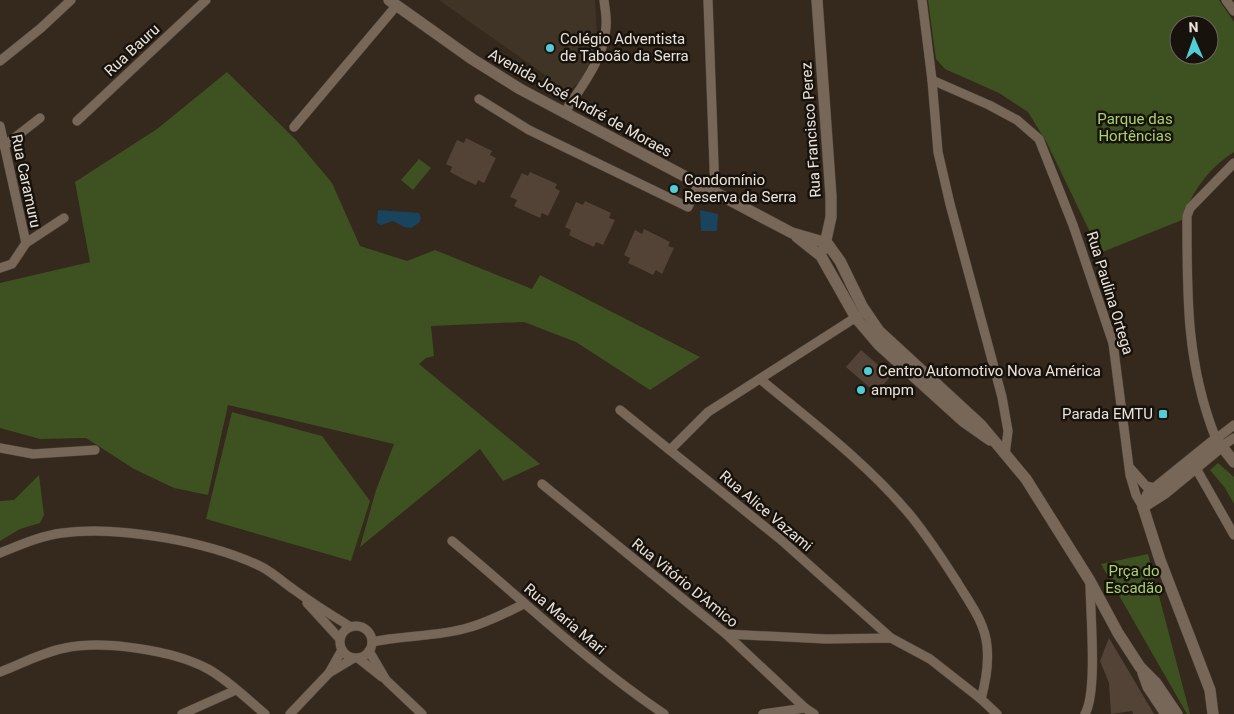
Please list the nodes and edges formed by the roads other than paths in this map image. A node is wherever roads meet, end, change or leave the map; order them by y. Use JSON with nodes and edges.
{"nodes":[{"id":1,"x":70,"y":0,"type":"edge"},
{"id":2,"x":206,"y":0,"type":"edge"},
{"id":3,"x":604,"y":0,"type":"edge"},
{"id":4,"x":708,"y":0,"type":"edge"},
{"id":5,"x":817,"y":0,"type":"edge"},
{"id":6,"x":823,"y":0,"type":"edge"},
{"id":7,"x":922,"y":0,"type":"edge"},
{"id":8,"x":1226,"y":0,"type":"edge"},
{"id":9,"x":393,"y":3,"type":"edge"},
{"id":10,"x":1234,"y":11,"type":"edge"},
{"id":11,"x":817,"y":12,"type":"junction"},
{"id":12,"x":0,"y":61,"type":"edge"},
{"id":13,"x":932,"y":80,"type":"junction"},
{"id":14,"x":479,"y":99,"type":"dead end"},
{"id":15,"x":564,"y":113,"type":"junction"},
{"id":16,"x":40,"y":118,"type":"dead end"},
{"id":17,"x":77,"y":121,"type":"dead end"},
{"id":18,"x":0,"y":126,"type":"edge"},
{"id":19,"x":294,"y":127,"type":"dead end"},
{"id":20,"x":4,"y":146,"type":"junction"},
{"id":21,"x":1234,"y":163,"type":"edge"},
{"id":22,"x":698,"y":185,"type":"junction"},
{"id":23,"x":715,"y":193,"type":"junction"},
{"id":24,"x":64,"y":218,"type":"dead end"},
{"id":25,"x":792,"y":233,"type":"junction"},
{"id":26,"x":26,"y":243,"type":"junction"},
{"id":27,"x":827,"y":243,"type":"junction"},
{"id":28,"x":821,"y":256,"type":"junction"},
{"id":29,"x":0,"y":268,"type":"edge"},
{"id":30,"x":861,"y":314,"type":"junction"},
{"id":31,"x":760,"y":379,"type":"junction"},
{"id":32,"x":620,"y":410,"type":"dead end"},
{"id":33,"x":1234,"y":425,"type":"edge"},
{"id":34,"x":1234,"y":438,"type":"edge"},
{"id":35,"x":1219,"y":442,"type":"junction"},
{"id":36,"x":0,"y":448,"type":"edge"},
{"id":37,"x":95,"y":450,"type":"dead end"},
{"id":38,"x":670,"y":450,"type":"junction"},
{"id":39,"x":1006,"y":455,"type":"junction"},
{"id":40,"x":1234,"y":462,"type":"edge"},
{"id":41,"x":1128,"y":465,"type":"junction"},
{"id":42,"x":1194,"y":465,"type":"junction"},
{"id":43,"x":542,"y":484,"type":"dead end"},
{"id":44,"x":1155,"y":488,"type":"junction"},
{"id":45,"x":1143,"y":506,"type":"junction"},
{"id":46,"x":1234,"y":535,"type":"edge"},
{"id":47,"x":452,"y":541,"type":"dead end"},
{"id":48,"x":0,"y":552,"type":"edge"},
{"id":49,"x":1090,"y":581,"type":"junction"},
{"id":50,"x":293,"y":589,"type":"junction"},
{"id":51,"x":524,"y":604,"type":"junction"},
{"id":52,"x":351,"y":627,"type":"junction"},
{"id":53,"x":726,"y":634,"type":"junction"},
{"id":54,"x":891,"y":638,"type":"junction"},
{"id":55,"x":340,"y":639,"type":"junction"},
{"id":56,"x":370,"y":642,"type":"junction"},
{"id":57,"x":342,"y":650,"type":"junction"},
{"id":58,"x":356,"y":658,"type":"junction"},
{"id":59,"x":1140,"y":667,"type":"junction"},
{"id":60,"x":0,"y":672,"type":"edge"},
{"id":61,"x":329,"y":673,"type":"junction"},
{"id":62,"x":386,"y":680,"type":"junction"},
{"id":63,"x":236,"y":690,"type":"junction"},
{"id":64,"x":1210,"y":690,"type":"junction"},
{"id":65,"x":981,"y":699,"type":"junction"},
{"id":66,"x":805,"y":708,"type":"junction"},
{"id":67,"x":182,"y":714,"type":"edge"},
{"id":68,"x":265,"y":714,"type":"edge"},
{"id":69,"x":290,"y":714,"type":"edge"},
{"id":70,"x":422,"y":714,"type":"edge"},
{"id":71,"x":664,"y":714,"type":"edge"},
{"id":72,"x":763,"y":714,"type":"edge"},
{"id":73,"x":814,"y":714,"type":"edge"},
{"id":74,"x":997,"y":714,"type":"edge"},
{"id":75,"x":1085,"y":714,"type":"edge"},
{"id":76,"x":1166,"y":714,"type":"edge"},
{"id":77,"x":1178,"y":714,"type":"edge"},
{"id":78,"x":1207,"y":714,"type":"edge"},
{"id":79,"x":1214,"y":714,"type":"edge"}],
"edges":[{"from":1,"to":12,"type":"street"},
{"from":2,"to":17,"type":"street","name":"Rua Bauru"},
{"from":3,"to":15,"type":"street"},
{"from":4,"to":23,"type":"street"},
{"from":5,"to":11,"type":"street","name":"Rua Francisco Perez"},
{"from":6,"to":11,"type":"street"},
{"from":7,"to":13,"type":"street"},
{"from":8,"to":10,"type":"street"},
{"from":9,"to":15,"type":"street","name":"Avenida José André de Moraes"},
{"from":9,"to":19,"type":"street"},
{"from":11,"to":27,"type":"street","name":"Rua Francisco Perez"},
{"from":13,"to":39,"type":"street"},
{"from":13,"to":41,"type":"street","name":"Rua Paulina Ortega"},
{"from":14,"to":22,"type":"street"},
{"from":15,"to":22,"type":"street","name":"Avenida José André de Moraes"},
{"from":16,"to":20,"type":"street"},
{"from":18,"to":20,"type":"street","name":"Rua Caramuru"},
{"from":20,"to":26,"type":"street","name":"Rua Caramuru"},
{"from":21,"to":35,"type":"street"},
{"from":22,"to":23,"type":"street","name":"Avenida José André de Moraes"},
{"from":23,"to":25,"type":"street","name":"Avenida José André de Moraes"},
{"from":24,"to":26,"type":"street"},
{"from":25,"to":27,"type":"street","name":"Avenida José André de Moraes"},
{"from":25,"to":28,"type":"street","name":"Avenida José André de Moraes"},
{"from":26,"to":29,"type":"street"},
{"from":27,"to":28,"type":"street","name":"Rua Francisco Perez"},
{"from":27,"to":30,"type":"street","name":"Avenida José André de Moraes"},
{"from":28,"to":30,"type":"street","name":"Avenida José André de Moraes"},
{"from":30,"to":31,"type":"street"},
{"from":30,"to":39,"type":"street","name":"Avenida José André de Moraes"},
{"from":31,"to":38,"type":"street"},
{"from":31,"to":65,"type":"street"},
{"from":32,"to":38,"type":"street","name":"Rua Alice Vazami"},
{"from":33,"to":35,"type":"street"},
{"from":34,"to":35,"type":"street"},
{"from":35,"to":40,"type":"street"},
{"from":35,"to":42,"type":"street"},
{"from":36,"to":37,"type":"street"},
{"from":38,"to":54,"type":"street","name":"Rua Alice Vazami"},
{"from":39,"to":49,"type":"street","name":"Avenida José André de Moraes"},
{"from":41,"to":44,"type":"street"},
{"from":41,"to":45,"type":"street","name":"Rua Paulina Ortega"},
{"from":42,"to":44,"type":"street"},
{"from":42,"to":45,"type":"street"},
{"from":42,"to":46,"type":"street"},
{"from":43,"to":53,"type":"street","name":"Rua Vitório D'Amico"},
{"from":44,"to":45,"type":"street"},
{"from":45,"to":64,"type":"street","name":"Rua Paulina Ortega"},
{"from":47,"to":51,"type":"street","name":"Rua Maria Mari"},
{"from":48,"to":50,"type":"street"},
{"from":49,"to":59,"type":"street","name":"Avenida José André de Moraes"},
{"from":49,"to":75,"type":"street"},
{"from":50,"to":52,"type":"street"},
{"from":50,"to":55,"type":"street"},
{"from":51,"to":56,"type":"street"},
{"from":51,"to":71,"type":"street","name":"Rua Maria Mari"},
{"from":52,"to":55,"type":"street"},
{"from":52,"to":56,"type":"street"},
{"from":53,"to":54,"type":"street"},
{"from":53,"to":66,"type":"street","name":"Rua Vitório D'Amico"},
{"from":54,"to":65,"type":"street","name":"Rua Alice Vazami"},
{"from":55,"to":57,"type":"street"},
{"from":56,"to":58,"type":"street"},
{"from":56,"to":62,"type":"street"},
{"from":57,"to":58,"type":"street"},
{"from":57,"to":61,"type":"street"},
{"from":58,"to":61,"type":"street"},
{"from":58,"to":62,"type":"street"},
{"from":59,"to":76,"type":"street","name":"Avenida José André de Moraes"},
{"from":59,"to":77,"type":"street","name":"Avenida José André de Moraes"},
{"from":60,"to":63,"type":"street"},
{"from":61,"to":69,"type":"street"},
{"from":62,"to":70,"type":"street"},
{"from":63,"to":67,"type":"street"},
{"from":63,"to":68,"type":"street"},
{"from":64,"to":78,"type":"street","name":"Rua Paulina Ortega"},
{"from":64,"to":79,"type":"street","name":"Rua Paulina Ortega"},
{"from":65,"to":74,"type":"street","name":"Rua Alice Vazami"},
{"from":66,"to":72,"type":"street"},
{"from":66,"to":73,"type":"street"}]}
